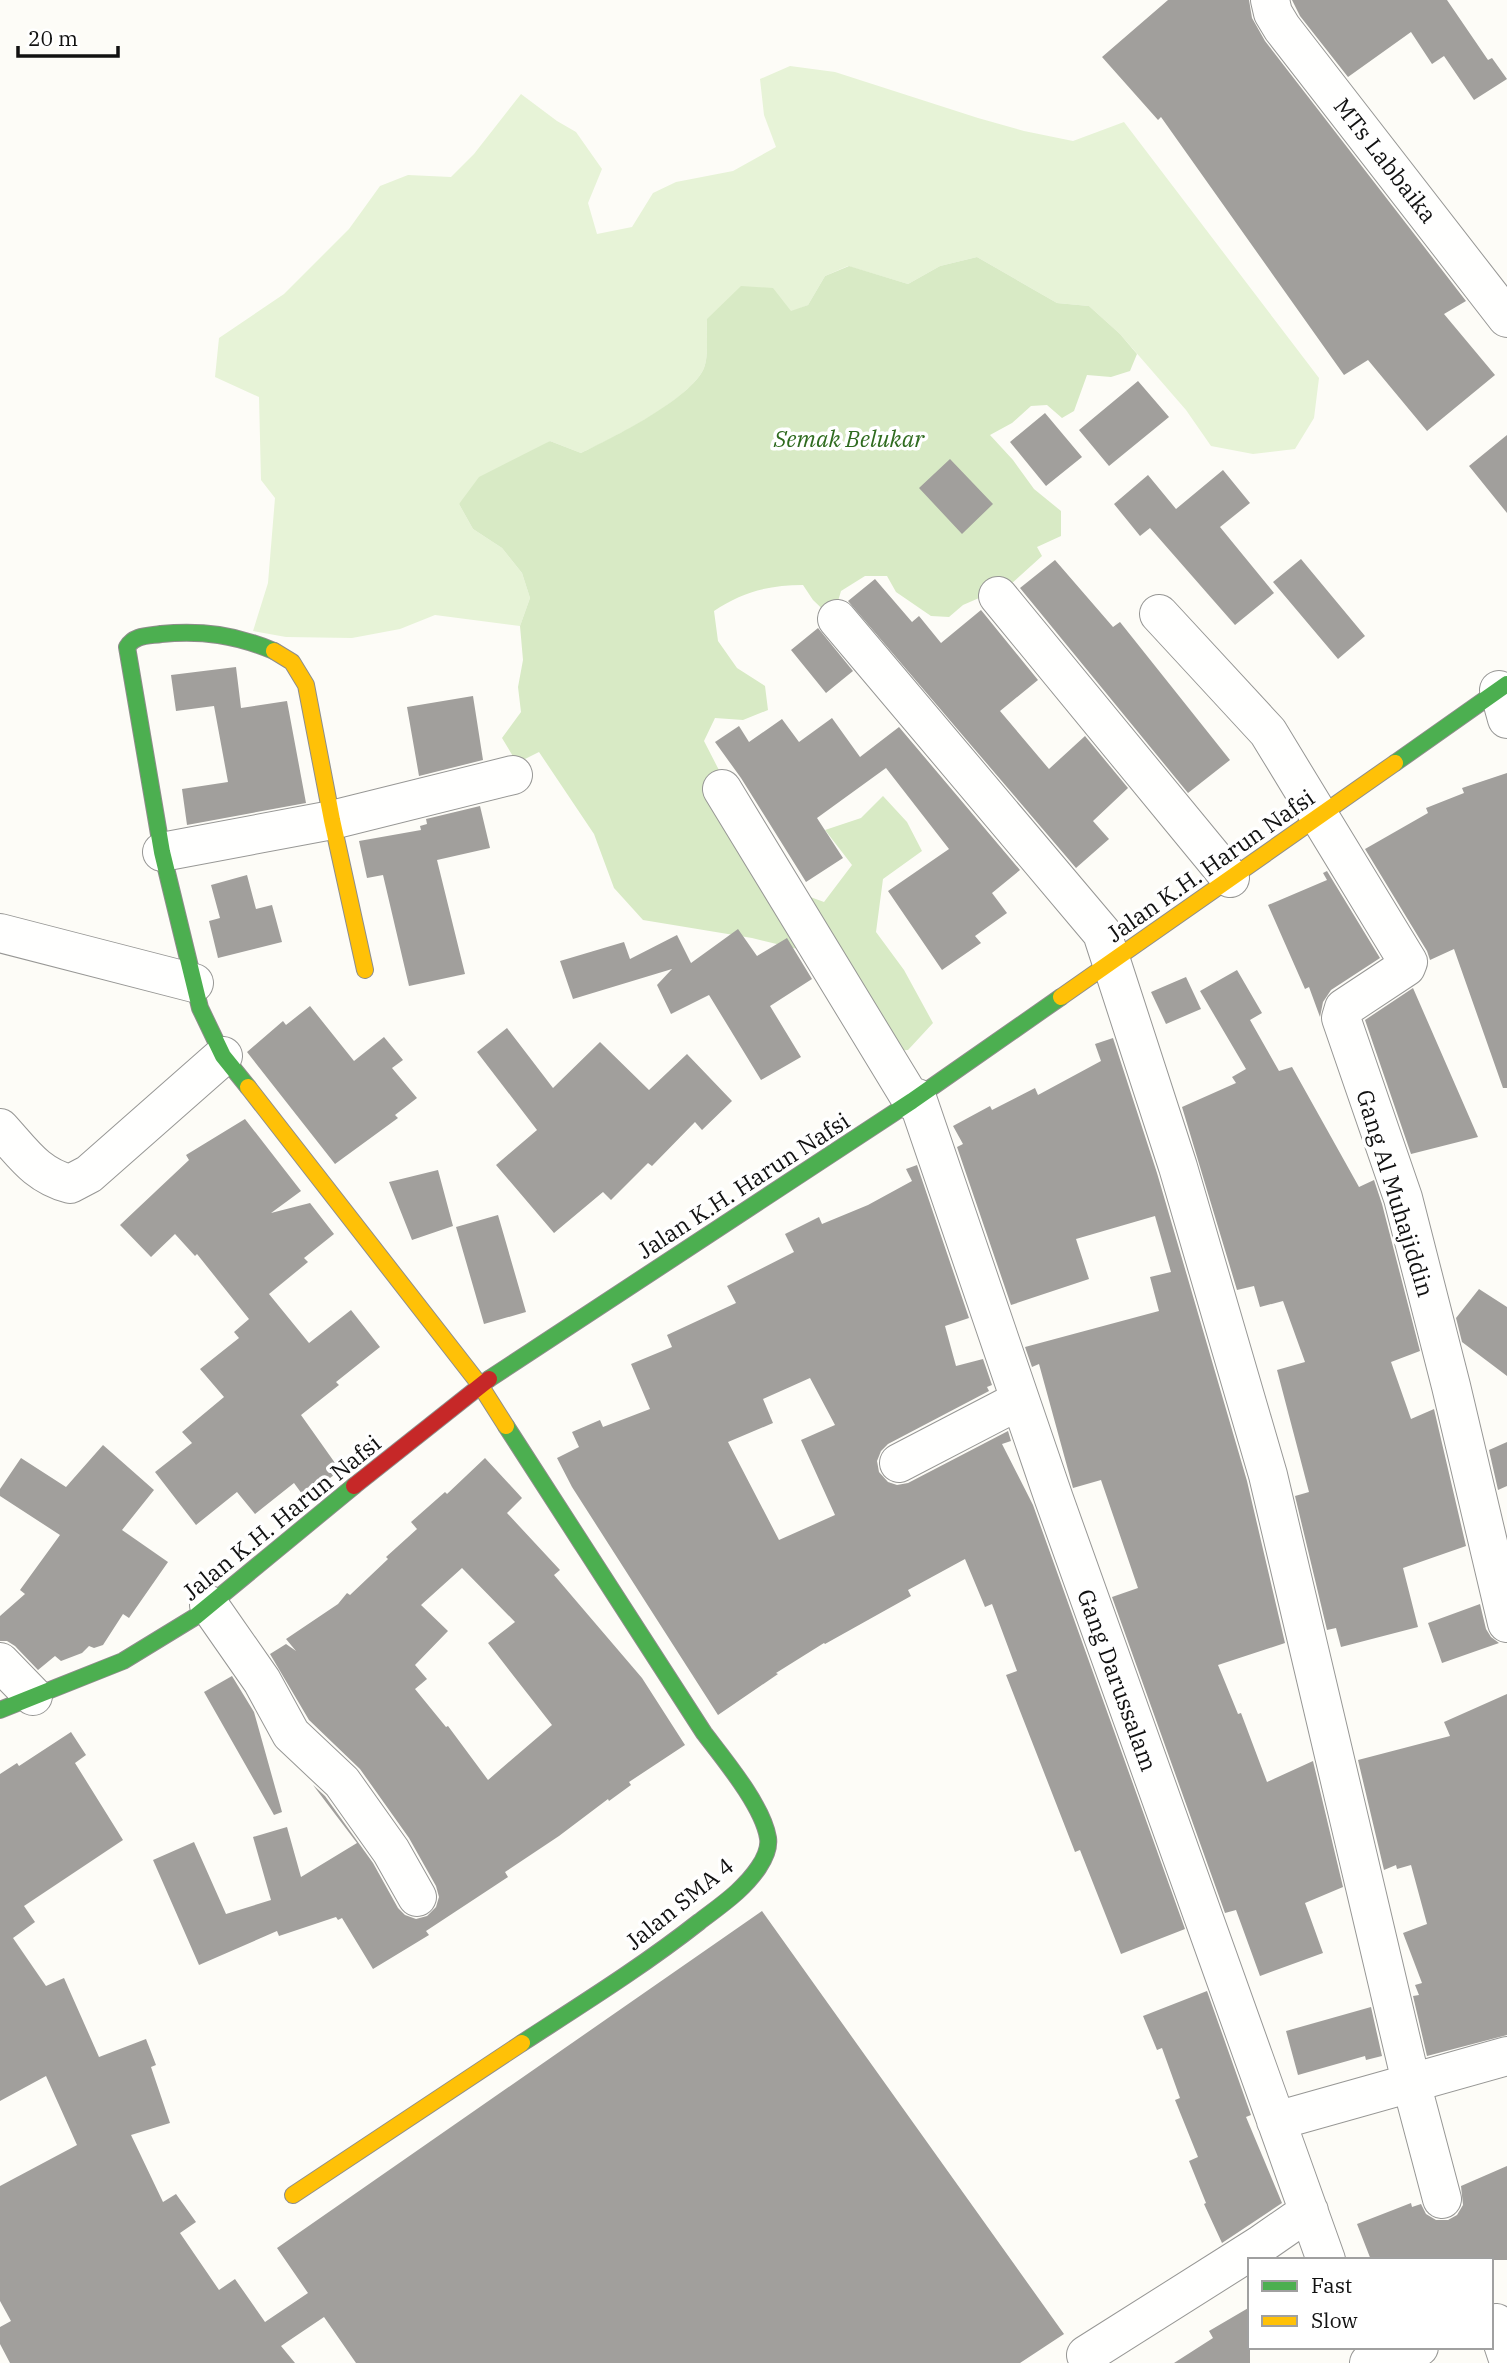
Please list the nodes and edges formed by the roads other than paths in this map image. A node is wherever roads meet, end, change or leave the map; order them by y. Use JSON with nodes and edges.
{"nodes":[{"id":1,"x":1270,"y":0,"type":"edge"},
{"id":2,"x":1507,"y":318,"type":"edge"},
{"id":3,"x":998,"y":596,"type":"dead end"},
{"id":4,"x":1159,"y":614,"type":"dead end"},
{"id":5,"x":837,"y":619,"type":"dead end"},
{"id":6,"x":1504,"y":698,"type":"edge"},
{"id":7,"x":513,"y":775,"type":"dead end"},
{"id":8,"x":722,"y":789,"type":"dead end"},
{"id":9,"x":1320,"y":815,"type":"junction"},
{"id":10,"x":332,"y":820,"type":"junction"},
{"id":11,"x":162,"y":852,"type":"junction"},
{"id":12,"x":1230,"y":878,"type":"junction"},
{"id":13,"x":0,"y":933,"type":"edge"},
{"id":14,"x":1112,"y":961,"type":"junction"},
{"id":15,"x":365,"y":971,"type":"dead end"},
{"id":16,"x":194,"y":983,"type":"junction"},
{"id":17,"x":223,"y":1056,"type":"junction"},
{"id":18,"x":915,"y":1099,"type":"junction"},
{"id":19,"x":0,"y":1128,"type":"edge"},
{"id":20,"x":480,"y":1385,"type":"junction"},
{"id":21,"x":1020,"y":1400,"type":"junction"},
{"id":22,"x":899,"y":1463,"type":"dead end"},
{"id":23,"x":202,"y":1611,"type":"junction"},
{"id":24,"x":1507,"y":1623,"type":"edge"},
{"id":25,"x":0,"y":1662,"type":"edge"},
{"id":26,"x":16,"y":1703,"type":"edge"},
{"id":27,"x":417,"y":1897,"type":"dead end"},
{"id":28,"x":1507,"y":2056,"type":"edge"},
{"id":29,"x":1411,"y":2082,"type":"junction"},
{"id":30,"x":1276,"y":2121,"type":"junction"},
{"id":31,"x":293,"y":2195,"type":"dead end"},
{"id":32,"x":1441,"y":2199,"type":"dead end"},
{"id":33,"x":1308,"y":2211,"type":"junction"},
{"id":34,"x":1325,"y":2258,"type":"edge"},
{"id":35,"x":1412,"y":2349,"type":"edge"},
{"id":36,"x":1083,"y":2360,"type":"edge"},
{"id":37,"x":1367,"y":2363,"type":"edge"}],
"edges":[{"from":1,"to":2,"type":"street","name":"MTs Labbaika"},
{"from":3,"to":12,"type":"street"},
{"from":4,"to":9,"type":"street"},
{"from":5,"to":14,"type":"street"},
{"from":6,"to":9,"type":"street","name":"Jalan K.H. Harun Nafsi"},
{"from":7,"to":10,"type":"street"},
{"from":8,"to":18,"type":"street","name":"Gang Darussalam"},
{"from":9,"to":12,"type":"street","name":"Jalan K.H. Harun Nafsi"},
{"from":9,"to":24,"type":"street","name":"Gang Al Muhajiddin"},
{"from":10,"to":11,"type":"street"},
{"from":10,"to":11,"type":"street","name":"Jalan SMA 4"},
{"from":10,"to":15,"type":"street"},
{"from":11,"to":16,"type":"street","name":"Jalan SMA 4"},
{"from":12,"to":14,"type":"street","name":"Jalan K.H. Harun Nafsi"},
{"from":13,"to":16,"type":"street"},
{"from":14,"to":18,"type":"street","name":"Jalan K.H. Harun Nafsi"},
{"from":14,"to":29,"type":"street"},
{"from":16,"to":17,"type":"street","name":"Jalan SMA 4"},
{"from":17,"to":19,"type":"street"},
{"from":17,"to":20,"type":"street","name":"Jalan SMA 4"},
{"from":18,"to":20,"type":"street","name":"Jalan K.H. Harun Nafsi"},
{"from":18,"to":21,"type":"street","name":"Gang Darussalam"},
{"from":20,"to":23,"type":"street","name":"Jalan K.H. Harun Nafsi"},
{"from":20,"to":31,"type":"street","name":"Jalan SMA 4"},
{"from":21,"to":22,"type":"street"},
{"from":21,"to":30,"type":"street","name":"Gang Darussalam"},
{"from":23,"to":26,"type":"street","name":"Jalan K.H. Harun Nafsi"},
{"from":23,"to":27,"type":"street"},
{"from":25,"to":26,"type":"street"},
{"from":28,"to":29,"type":"street"},
{"from":29,"to":30,"type":"street"},
{"from":29,"to":32,"type":"street"},
{"from":30,"to":33,"type":"street","name":"Gang Darussalam"},
{"from":33,"to":34,"type":"street","name":"Gang Darussalam"},
{"from":33,"to":36,"type":"street"},
{"from":35,"to":37,"type":"street"}]}
